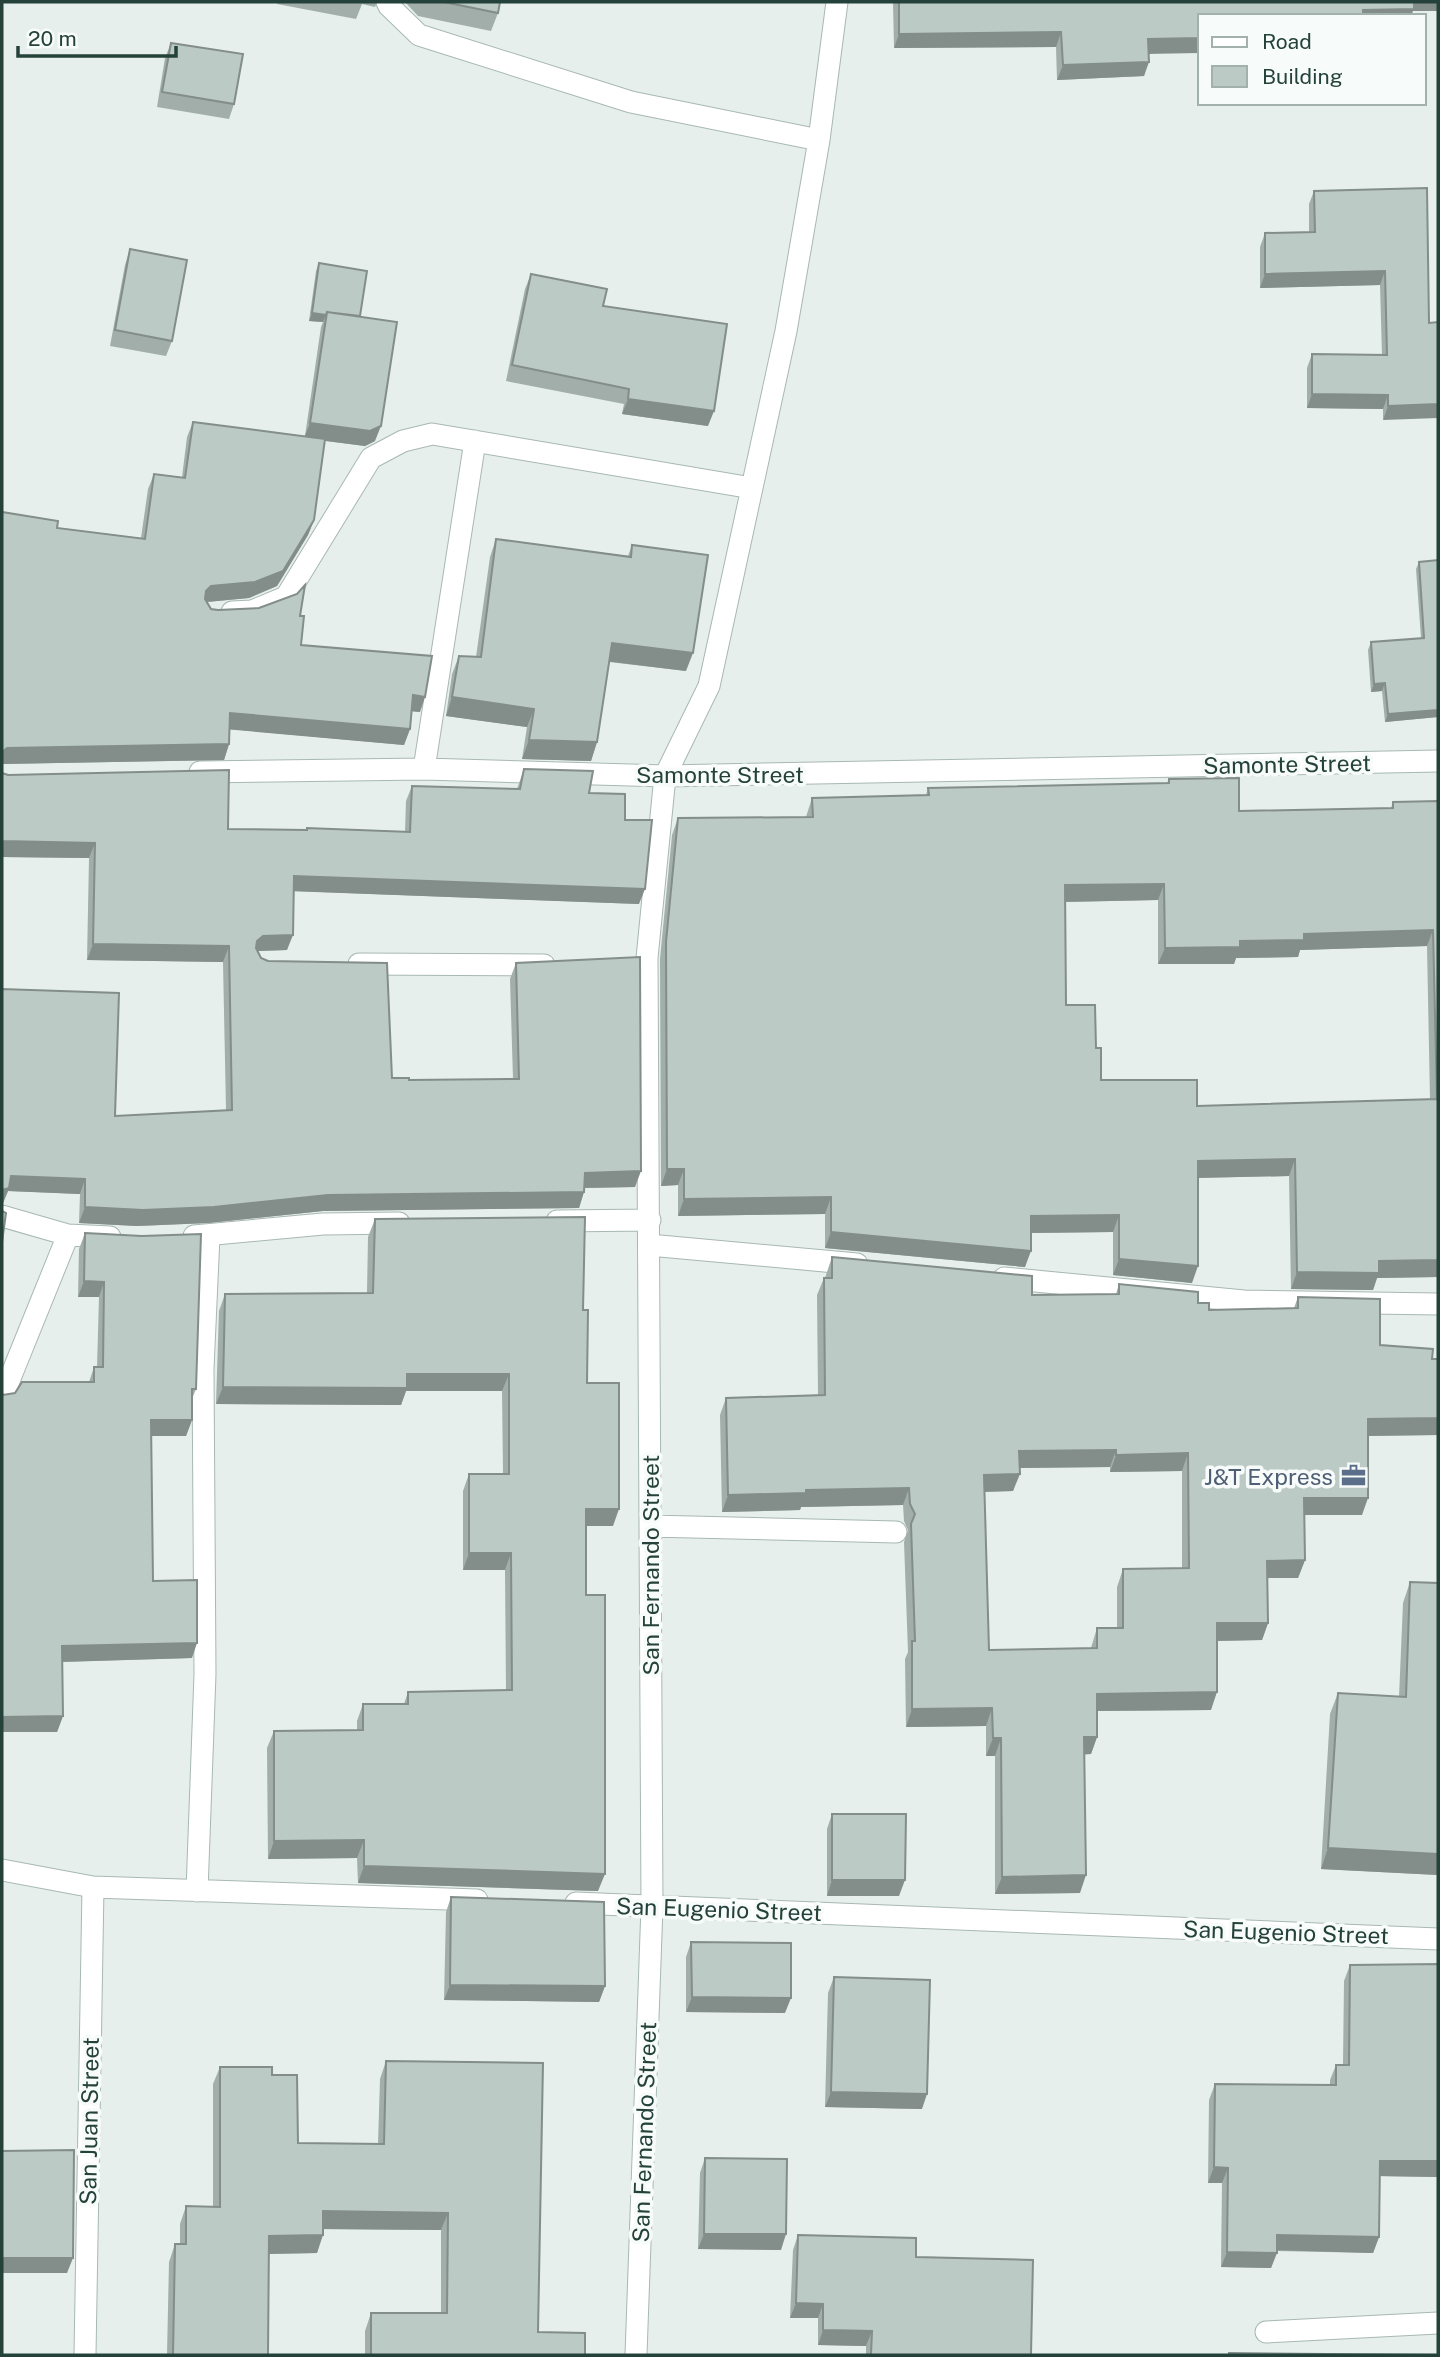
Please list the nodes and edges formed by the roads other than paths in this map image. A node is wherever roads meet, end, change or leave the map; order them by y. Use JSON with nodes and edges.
{"nodes":[{"id":1,"x":387,"y":2,"type":"edge"},
{"id":2,"x":837,"y":2,"type":"edge"},
{"id":3,"x":820,"y":140,"type":"junction"},
{"id":4,"x":475,"y":441,"type":"junction"},
{"id":5,"x":752,"y":488,"type":"junction"},
{"id":6,"x":212,"y":613,"type":"edge"},
{"id":7,"x":1438,"y":761,"type":"edge"},
{"id":8,"x":424,"y":769,"type":"junction"},
{"id":9,"x":173,"y":773,"type":"edge"},
{"id":10,"x":665,"y":776,"type":"junction"},
{"id":11,"x":647,"y":958,"type":"junction"},
{"id":12,"x":623,"y":961,"type":"edge"},
{"id":13,"x":343,"y":964,"type":"edge"},
{"id":14,"x":563,"y":965,"type":"edge"},
{"id":15,"x":2,"y":1216,"type":"edge"},
{"id":16,"x":650,"y":1220,"type":"junction"},
{"id":17,"x":532,"y":1221,"type":"edge"},
{"id":18,"x":415,"y":1223,"type":"edge"},
{"id":19,"x":68,"y":1235,"type":"junction"},
{"id":20,"x":209,"y":1236,"type":"junction"},
{"id":21,"x":173,"y":1237,"type":"edge"},
{"id":22,"x":123,"y":1238,"type":"edge"},
{"id":23,"x":649,"y":1245,"type":"junction"},
{"id":24,"x":874,"y":1266,"type":"edge"},
{"id":25,"x":984,"y":1276,"type":"edge"},
{"id":26,"x":1438,"y":1304,"type":"edge"},
{"id":27,"x":2,"y":1398,"type":"edge"},
{"id":28,"x":650,"y":1526,"type":"junction"},
{"id":29,"x":896,"y":1532,"type":"dead end"},
{"id":30,"x":2,"y":1870,"type":"edge"},
{"id":31,"x":93,"y":1887,"type":"junction"},
{"id":32,"x":197,"y":1891,"type":"junction"},
{"id":33,"x":500,"y":1900,"type":"edge"},
{"id":34,"x":555,"y":1902,"type":"edge"},
{"id":35,"x":652,"y":1906,"type":"junction"},
{"id":36,"x":1438,"y":1938,"type":"edge"},
{"id":37,"x":1438,"y":2322,"type":"edge"},
{"id":38,"x":1266,"y":2332,"type":"dead end"},
{"id":39,"x":85,"y":2355,"type":"edge"},
{"id":40,"x":636,"y":2355,"type":"edge"}],
"edges":[{"from":1,"to":3,"type":"street"},
{"from":2,"to":3,"type":"street"},
{"from":3,"to":5,"type":"street"},
{"from":4,"to":5,"type":"street"},
{"from":4,"to":6,"type":"street"},
{"from":4,"to":8,"type":"street"},
{"from":5,"to":10,"type":"street"},
{"from":7,"to":10,"type":"street","name":"Samonte Street"},
{"from":8,"to":9,"type":"street","name":"Samonte Street"},
{"from":8,"to":10,"type":"street","name":"Samonte Street"},
{"from":10,"to":11,"type":"street","name":"San Fernando Street"},
{"from":11,"to":12,"type":"street"},
{"from":11,"to":16,"type":"street","name":"San Fernando Street"},
{"from":13,"to":14,"type":"street"},
{"from":15,"to":19,"type":"street"},
{"from":16,"to":17,"type":"street"},
{"from":16,"to":23,"type":"street","name":"San Fernando Street"},
{"from":18,"to":20,"type":"street"},
{"from":19,"to":22,"type":"street"},
{"from":19,"to":27,"type":"street"},
{"from":20,"to":21,"type":"street"},
{"from":20,"to":32,"type":"street"},
{"from":23,"to":24,"type":"street"},
{"from":23,"to":28,"type":"street","name":"San Fernando Street"},
{"from":25,"to":26,"type":"street"},
{"from":28,"to":29,"type":"street"},
{"from":28,"to":35,"type":"street","name":"San Fernando Street"},
{"from":30,"to":31,"type":"street"},
{"from":31,"to":32,"type":"street"},
{"from":31,"to":39,"type":"street","name":"San Juan Street"},
{"from":32,"to":33,"type":"street"},
{"from":34,"to":35,"type":"street","name":"San Eugenio Street"},
{"from":35,"to":36,"type":"street","name":"San Eugenio Street"},
{"from":35,"to":40,"type":"street","name":"San Fernando Street"},
{"from":37,"to":38,"type":"street"}]}
